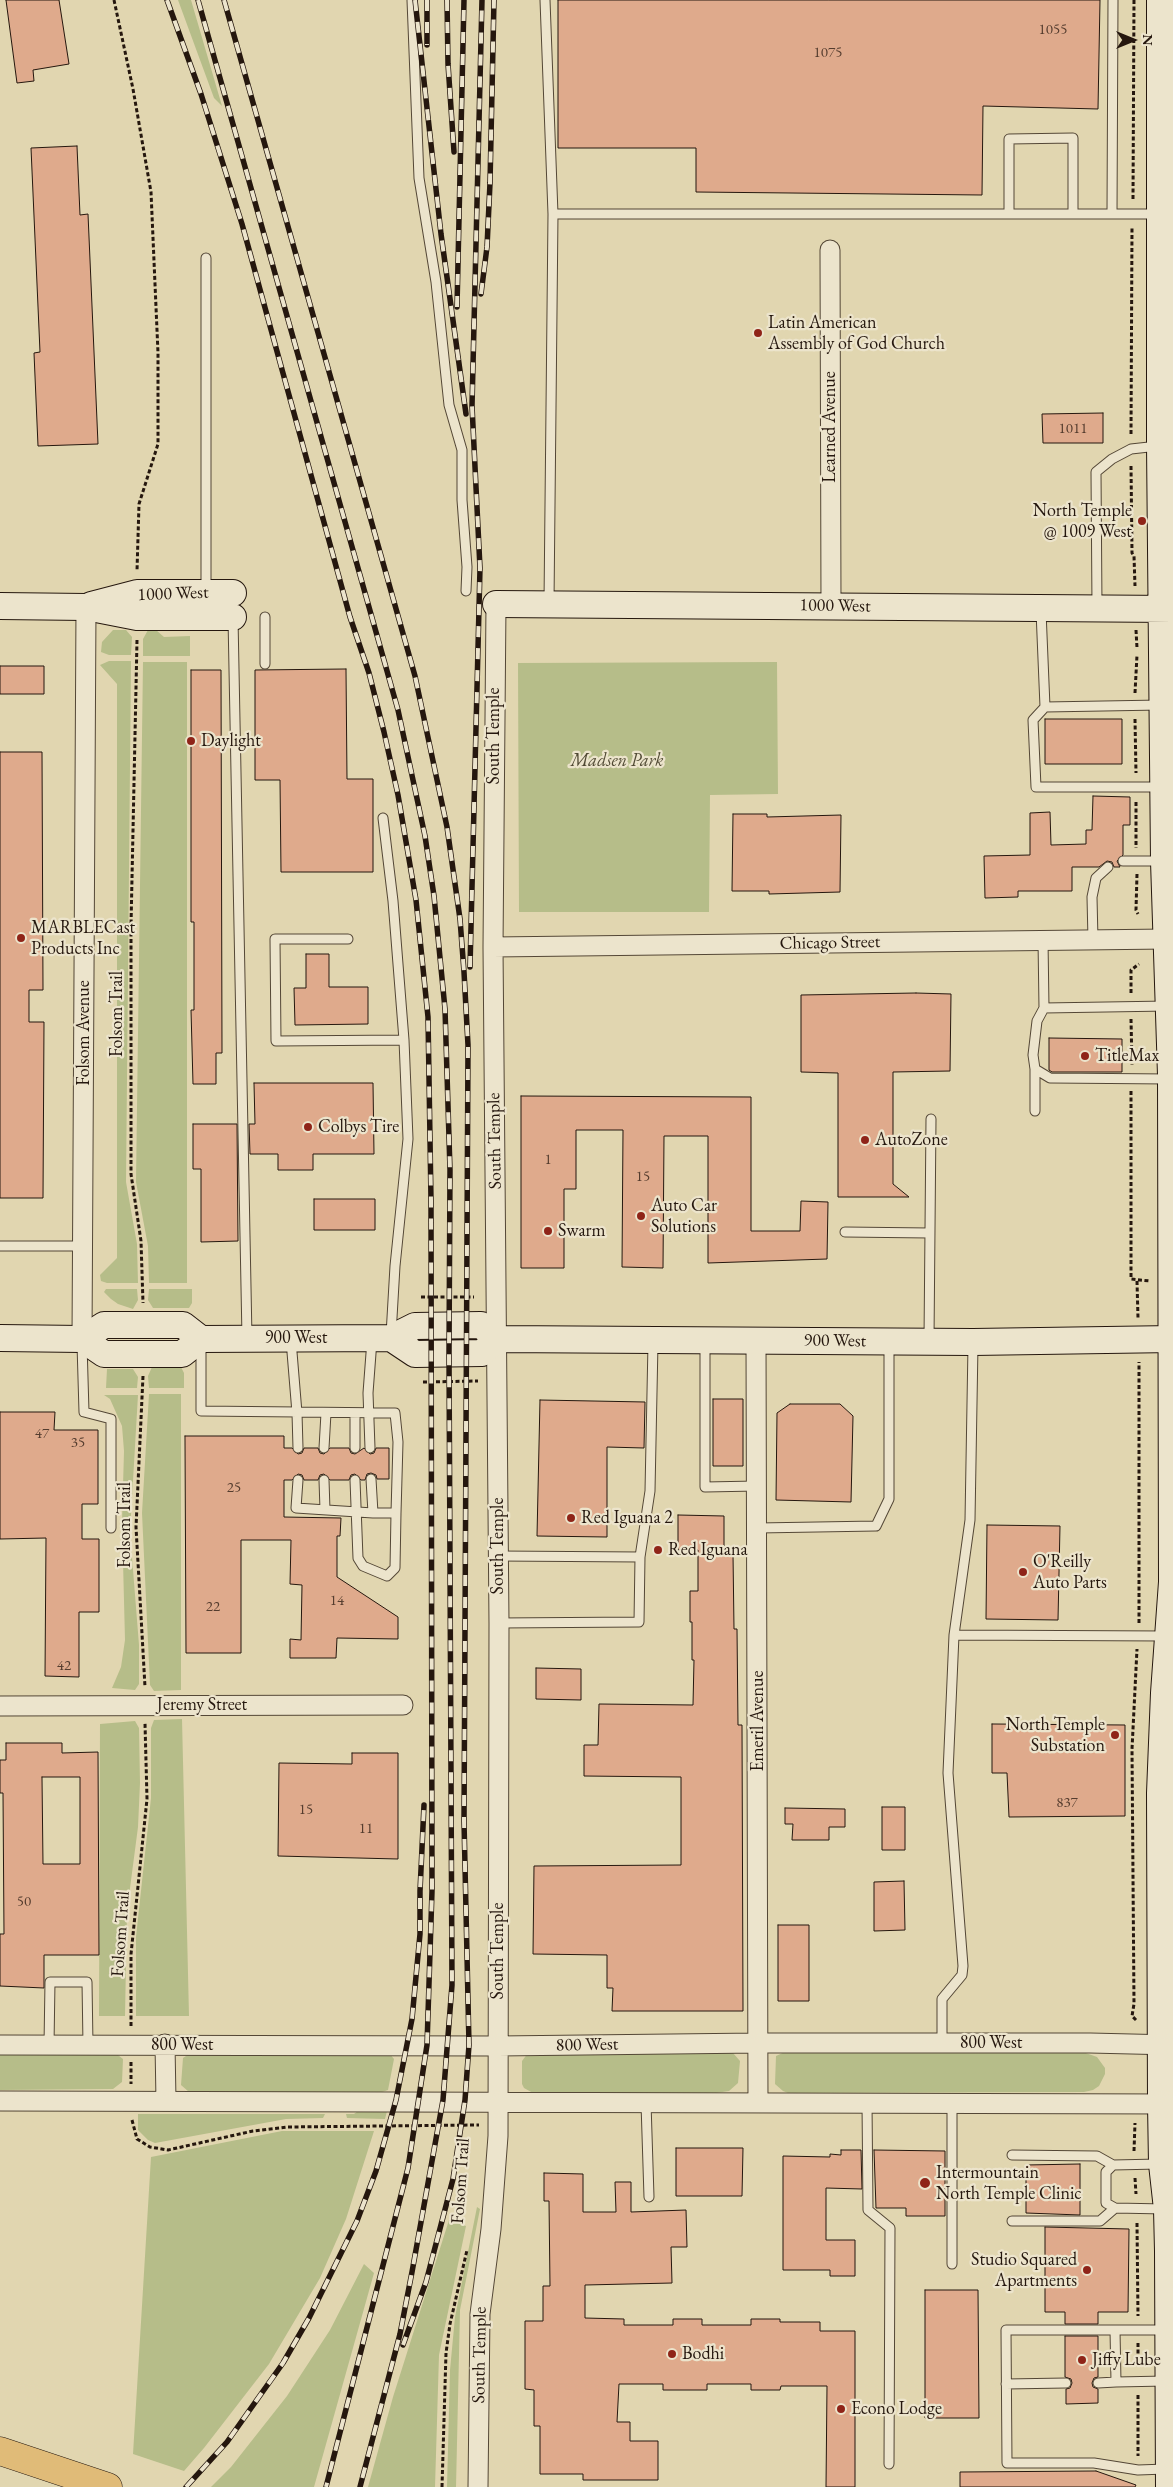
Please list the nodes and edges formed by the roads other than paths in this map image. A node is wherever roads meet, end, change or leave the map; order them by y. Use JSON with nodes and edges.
{"nodes":[{"id":1,"x":412,"y":0,"type":"edge"},
{"id":2,"x":544,"y":0,"type":"edge"},
{"id":3,"x":1113,"y":0,"type":"edge"},
{"id":4,"x":1160,"y":0,"type":"edge"},
{"id":5,"x":1073,"y":212,"type":"junction"},
{"id":6,"x":1112,"y":212,"type":"junction"},
{"id":7,"x":1009,"y":213,"type":"junction"},
{"id":8,"x":553,"y":214,"type":"junction"},
{"id":9,"x":1159,"y":214,"type":"junction"},
{"id":10,"x":830,"y":250,"type":"dead end"},
{"id":11,"x":206,"y":258,"type":"dead end"},
{"id":12,"x":1160,"y":445,"type":"junction"},
{"id":13,"x":466,"y":591,"type":"dead end"},
{"id":14,"x":496,"y":604,"type":"joint"},
{"id":15,"x":206,"y":605,"type":"junction"},
{"id":16,"x":232,"y":605,"type":"joint"},
{"id":17,"x":549,"y":605,"type":"junction"},
{"id":18,"x":831,"y":605,"type":"junction"},
{"id":19,"x":0,"y":606,"type":"edge"},
{"id":20,"x":86,"y":606,"type":"junction"},
{"id":21,"x":1041,"y":608,"type":"junction"},
{"id":22,"x":1097,"y":608,"type":"junction"},
{"id":23,"x":1168,"y":609,"type":"edge"},
{"id":24,"x":264,"y":617,"type":"dead end"},
{"id":25,"x":265,"y":664,"type":"dead end"},
{"id":26,"x":1164,"y":705,"type":"junction"},
{"id":27,"x":1045,"y":707,"type":"junction"},
{"id":28,"x":1164,"y":787,"type":"junction"},
{"id":29,"x":383,"y":818,"type":"dead end"},
{"id":30,"x":1123,"y":861,"type":"dead end"},
{"id":31,"x":1164,"y":862,"type":"junction"},
{"id":32,"x":1108,"y":867,"type":"dead end"},
{"id":33,"x":348,"y":939,"type":"dead end"},
{"id":34,"x":1167,"y":939,"type":"junction"},
{"id":35,"x":1043,"y":940,"type":"junction"},
{"id":36,"x":1092,"y":940,"type":"junction"},
{"id":37,"x":493,"y":947,"type":"junction"},
{"id":38,"x":1170,"y":1006,"type":"junction"},
{"id":39,"x":1044,"y":1008,"type":"junction"},
{"id":40,"x":404,"y":1040,"type":"junction"},
{"id":41,"x":1035,"y":1069,"type":"junction"},
{"id":42,"x":1171,"y":1079,"type":"junction"},
{"id":43,"x":1035,"y":1111,"type":"dead end"},
{"id":44,"x":932,"y":1119,"type":"dead end"},
{"id":45,"x":844,"y":1232,"type":"dead end"},
{"id":46,"x":929,"y":1233,"type":"junction"},
{"id":47,"x":0,"y":1246,"type":"edge"},
{"id":48,"x":83,"y":1246,"type":"junction"},
{"id":49,"x":0,"y":1338,"type":"edge"},
{"id":50,"x":201,"y":1338,"type":"junction"},
{"id":51,"x":247,"y":1338,"type":"junction"},
{"id":52,"x":290,"y":1338,"type":"junction"},
{"id":53,"x":381,"y":1338,"type":"junction"},
{"id":54,"x":82,"y":1339,"type":"junction"},
{"id":55,"x":497,"y":1339,"type":"junction"},
{"id":56,"x":653,"y":1339,"type":"junction"},
{"id":57,"x":1172,"y":1339,"type":"edge"},
{"id":58,"x":705,"y":1340,"type":"junction"},
{"id":59,"x":756,"y":1340,"type":"junction"},
{"id":60,"x":889,"y":1341,"type":"junction"},
{"id":61,"x":929,"y":1342,"type":"junction"},
{"id":62,"x":973,"y":1342,"type":"junction"},
{"id":63,"x":297,"y":1413,"type":"junction"},
{"id":64,"x":326,"y":1413,"type":"junction"},
{"id":65,"x":355,"y":1414,"type":"junction"},
{"id":66,"x":368,"y":1414,"type":"junction"},
{"id":67,"x":298,"y":1448,"type":"dead end"},
{"id":68,"x":324,"y":1448,"type":"dead end"},
{"id":69,"x":355,"y":1448,"type":"dead end"},
{"id":70,"x":370,"y":1448,"type":"dead end"},
{"id":71,"x":371,"y":1479,"type":"dead end"},
{"id":72,"x":298,"y":1480,"type":"dead end"},
{"id":73,"x":324,"y":1480,"type":"dead end"},
{"id":74,"x":354,"y":1480,"type":"dead end"},
{"id":75,"x":758,"y":1486,"type":"junction"},
{"id":76,"x":325,"y":1510,"type":"junction"},
{"id":77,"x":354,"y":1512,"type":"junction"},
{"id":78,"x":373,"y":1513,"type":"junction"},
{"id":79,"x":396,"y":1513,"type":"junction"},
{"id":80,"x":110,"y":1528,"type":"dead end"},
{"id":81,"x":758,"y":1528,"type":"junction"},
{"id":82,"x":498,"y":1556,"type":"junction"},
{"id":83,"x":640,"y":1556,"type":"junction"},
{"id":84,"x":499,"y":1623,"type":"junction"},
{"id":85,"x":954,"y":1635,"type":"junction"},
{"id":86,"x":1168,"y":1636,"type":"junction"},
{"id":87,"x":403,"y":1705,"type":"dead end"},
{"id":88,"x":0,"y":1706,"type":"edge"},
{"id":89,"x":758,"y":2043,"type":"junction"},
{"id":90,"x":942,"y":2043,"type":"junction"},
{"id":91,"x":165,"y":2044,"type":"junction"},
{"id":92,"x":0,"y":2045,"type":"edge"},
{"id":93,"x":49,"y":2045,"type":"junction"},
{"id":94,"x":88,"y":2045,"type":"junction"},
{"id":95,"x":1167,"y":2045,"type":"edge"},
{"id":96,"x":498,"y":2046,"type":"junction"},
{"id":97,"x":498,"y":2100,"type":"junction"},
{"id":98,"x":0,"y":2101,"type":"edge"},
{"id":99,"x":166,"y":2101,"type":"junction"},
{"id":100,"x":646,"y":2103,"type":"junction"},
{"id":101,"x":758,"y":2103,"type":"junction"},
{"id":102,"x":867,"y":2103,"type":"junction"},
{"id":103,"x":952,"y":2103,"type":"junction"},
{"id":104,"x":1167,"y":2104,"type":"edge"},
{"id":105,"x":1012,"y":2155,"type":"dead end"},
{"id":106,"x":1113,"y":2164,"type":"junction"},
{"id":107,"x":1162,"y":2164,"type":"junction"},
{"id":108,"x":649,"y":2197,"type":"dead end"},
{"id":109,"x":1115,"y":2208,"type":"junction"},
{"id":110,"x":1167,"y":2209,"type":"junction"},
{"id":111,"x":1012,"y":2221,"type":"dead end"},
{"id":112,"x":952,"y":2264,"type":"dead end"},
{"id":113,"x":1116,"y":2330,"type":"junction"},
{"id":114,"x":1169,"y":2330,"type":"junction"},
{"id":115,"x":1169,"y":2381,"type":"junction"},
{"id":116,"x":1098,"y":2382,"type":"dead end"},
{"id":117,"x":1116,"y":2382,"type":"junction"},
{"id":118,"x":1066,"y":2383,"type":"dead end"},
{"id":119,"x":1006,"y":2384,"type":"junction"},
{"id":120,"x":0,"y":2451,"type":"edge"},
{"id":121,"x":889,"y":2464,"type":"dead end"},
{"id":122,"x":1169,"y":2478,"type":"edge"},
{"id":123,"x":108,"y":2487,"type":"edge"},
{"id":124,"x":478,"y":2487,"type":"edge"}],
"edges":[{"from":1,"to":13,"type":"lane"},
{"from":2,"to":8,"type":"lane"},
{"from":3,"to":6,"type":"lane"},
{"from":4,"to":9,"type":"main road"},
{"from":5,"to":6,"type":"lane"},
{"from":5,"to":7,"type":"lane"},
{"from":5,"to":7,"type":"lane"},
{"from":6,"to":9,"type":"lane"},
{"from":7,"to":8,"type":"lane"},
{"from":8,"to":17,"type":"lane"},
{"from":9,"to":12,"type":"main road"},
{"from":10,"to":18,"type":"street","name":"Learned Avenue"},
{"from":11,"to":15,"type":"lane"},
{"from":12,"to":22,"type":"lane"},
{"from":12,"to":23,"type":"main road"},
{"from":14,"to":17,"type":"main road","name":"1000 West"},
{"from":14,"to":37,"type":"street","name":"South Temple"},
{"from":15,"to":16,"type":"main road","name":"1000 West"},
{"from":15,"to":20,"type":"main road","name":"1000 West"},
{"from":16,"to":51,"type":"lane"},
{"from":17,"to":18,"type":"main road","name":"1000 West"},
{"from":18,"to":21,"type":"main road","name":"1000 West"},
{"from":19,"to":20,"type":"main road","name":"1000 West"},
{"from":20,"to":48,"type":"street","name":"Folsom Avenue"},
{"from":21,"to":22,"type":"main road","name":"1000 West"},
{"from":21,"to":27,"type":"lane"},
{"from":22,"to":23,"type":"main road","name":"1000 West"},
{"from":23,"to":26,"type":"main road"},
{"from":24,"to":25,"type":"lane"},
{"from":26,"to":27,"type":"lane"},
{"from":26,"to":28,"type":"main road"},
{"from":27,"to":28,"type":"lane"},
{"from":28,"to":31,"type":"main road"},
{"from":29,"to":40,"type":"lane"},
{"from":30,"to":31,"type":"lane"},
{"from":31,"to":34,"type":"main road"},
{"from":32,"to":36,"type":"lane"},
{"from":33,"to":40,"type":"lane"},
{"from":34,"to":36,"type":"street","name":"Chicago Street"},
{"from":34,"to":38,"type":"main road"},
{"from":35,"to":36,"type":"street","name":"Chicago Street"},
{"from":35,"to":37,"type":"street","name":"Chicago Street"},
{"from":35,"to":39,"type":"lane"},
{"from":37,"to":55,"type":"street","name":"South Temple"},
{"from":38,"to":39,"type":"lane"},
{"from":38,"to":42,"type":"main road"},
{"from":39,"to":41,"type":"lane"},
{"from":40,"to":53,"type":"lane"},
{"from":41,"to":42,"type":"lane"},
{"from":41,"to":43,"type":"lane"},
{"from":42,"to":57,"type":"main road"},
{"from":44,"to":46,"type":"lane"},
{"from":45,"to":46,"type":"lane"},
{"from":46,"to":61,"type":"lane"},
{"from":47,"to":48,"type":"lane"},
{"from":48,"to":54,"type":"street","name":"Folsom Avenue"},
{"from":49,"to":54,"type":"main road"},
{"from":50,"to":51,"type":"main road","name":"900 West"},
{"from":50,"to":54,"type":"main road"},
{"from":50,"to":63,"type":"lane"},
{"from":51,"to":52,"type":"main road","name":"900 West"},
{"from":52,"to":53,"type":"main road","name":"900 West"},
{"from":52,"to":63,"type":"lane"},
{"from":53,"to":55,"type":"main road"},
{"from":53,"to":66,"type":"lane"},
{"from":54,"to":80,"type":"lane"},
{"from":55,"to":56,"type":"main road","name":"900 West"},
{"from":55,"to":82,"type":"street","name":"South Temple"},
{"from":56,"to":58,"type":"main road","name":"900 West"},
{"from":56,"to":83,"type":"lane"},
{"from":57,"to":62,"type":"main road","name":"900 West"},
{"from":57,"to":86,"type":"main road"},
{"from":58,"to":59,"type":"main road","name":"900 West"},
{"from":58,"to":75,"type":"lane"},
{"from":59,"to":60,"type":"main road","name":"900 West"},
{"from":59,"to":75,"type":"street","name":"Emeril Avenue"},
{"from":60,"to":61,"type":"main road","name":"900 West"},
{"from":60,"to":81,"type":"lane"},
{"from":61,"to":62,"type":"main road","name":"900 West"},
{"from":62,"to":85,"type":"lane"},
{"from":63,"to":64,"type":"lane"},
{"from":63,"to":67,"type":"lane"},
{"from":64,"to":65,"type":"lane"},
{"from":64,"to":68,"type":"lane"},
{"from":65,"to":66,"type":"lane"},
{"from":65,"to":69,"type":"lane"},
{"from":66,"to":70,"type":"lane"},
{"from":66,"to":79,"type":"lane"},
{"from":71,"to":78,"type":"lane"},
{"from":72,"to":76,"type":"lane"},
{"from":73,"to":76,"type":"lane"},
{"from":74,"to":77,"type":"lane"},
{"from":75,"to":81,"type":"street","name":"Emeril Avenue"},
{"from":76,"to":77,"type":"lane"},
{"from":77,"to":78,"type":"lane"},
{"from":77,"to":79,"type":"lane"},
{"from":78,"to":79,"type":"lane"},
{"from":81,"to":89,"type":"street","name":"Emeril Avenue"},
{"from":82,"to":83,"type":"lane"},
{"from":82,"to":84,"type":"street","name":"South Temple"},
{"from":83,"to":84,"type":"lane"},
{"from":84,"to":96,"type":"street","name":"South Temple"},
{"from":85,"to":86,"type":"lane"},
{"from":85,"to":90,"type":"lane"},
{"from":86,"to":95,"type":"main road"},
{"from":87,"to":88,"type":"street","name":"Jeremy Street"},
{"from":89,"to":90,"type":"street","name":"800 West"},
{"from":89,"to":96,"type":"street","name":"800 West"},
{"from":89,"to":101,"type":"street","name":"Emeril Avenue"},
{"from":90,"to":95,"type":"street","name":"800 West"},
{"from":91,"to":94,"type":"street","name":"800 West"},
{"from":91,"to":96,"type":"street","name":"800 West"},
{"from":91,"to":99,"type":"street"},
{"from":92,"to":93,"type":"street","name":"800 West"},
{"from":93,"to":94,"type":"street","name":"800 West"},
{"from":93,"to":94,"type":"lane"},
{"from":95,"to":104,"type":"main road"},
{"from":96,"to":97,"type":"street","name":"South Temple"},
{"from":97,"to":99,"type":"street"},
{"from":97,"to":100,"type":"street"},
{"from":97,"to":124,"type":"street","name":"South Temple"},
{"from":98,"to":99,"type":"street"},
{"from":100,"to":101,"type":"street"},
{"from":100,"to":108,"type":"lane"},
{"from":101,"to":102,"type":"street"},
{"from":102,"to":103,"type":"street"},
{"from":102,"to":121,"type":"lane"},
{"from":103,"to":104,"type":"street"},
{"from":103,"to":112,"type":"lane"},
{"from":104,"to":107,"type":"main road"},
{"from":105,"to":106,"type":"lane"},
{"from":106,"to":107,"type":"lane"},
{"from":106,"to":109,"type":"lane"},
{"from":107,"to":110,"type":"main road"},
{"from":109,"to":110,"type":"lane"},
{"from":109,"to":111,"type":"lane"},
{"from":110,"to":114,"type":"main road"},
{"from":113,"to":114,"type":"lane"},
{"from":113,"to":117,"type":"lane"},
{"from":113,"to":119,"type":"lane"},
{"from":114,"to":115,"type":"main road"},
{"from":115,"to":117,"type":"lane"},
{"from":115,"to":122,"type":"main road"},
{"from":116,"to":117,"type":"lane"},
{"from":118,"to":119,"type":"lane"},
{"from":119,"to":122,"type":"lane"},
{"from":120,"to":123,"type":"highway"}]}
